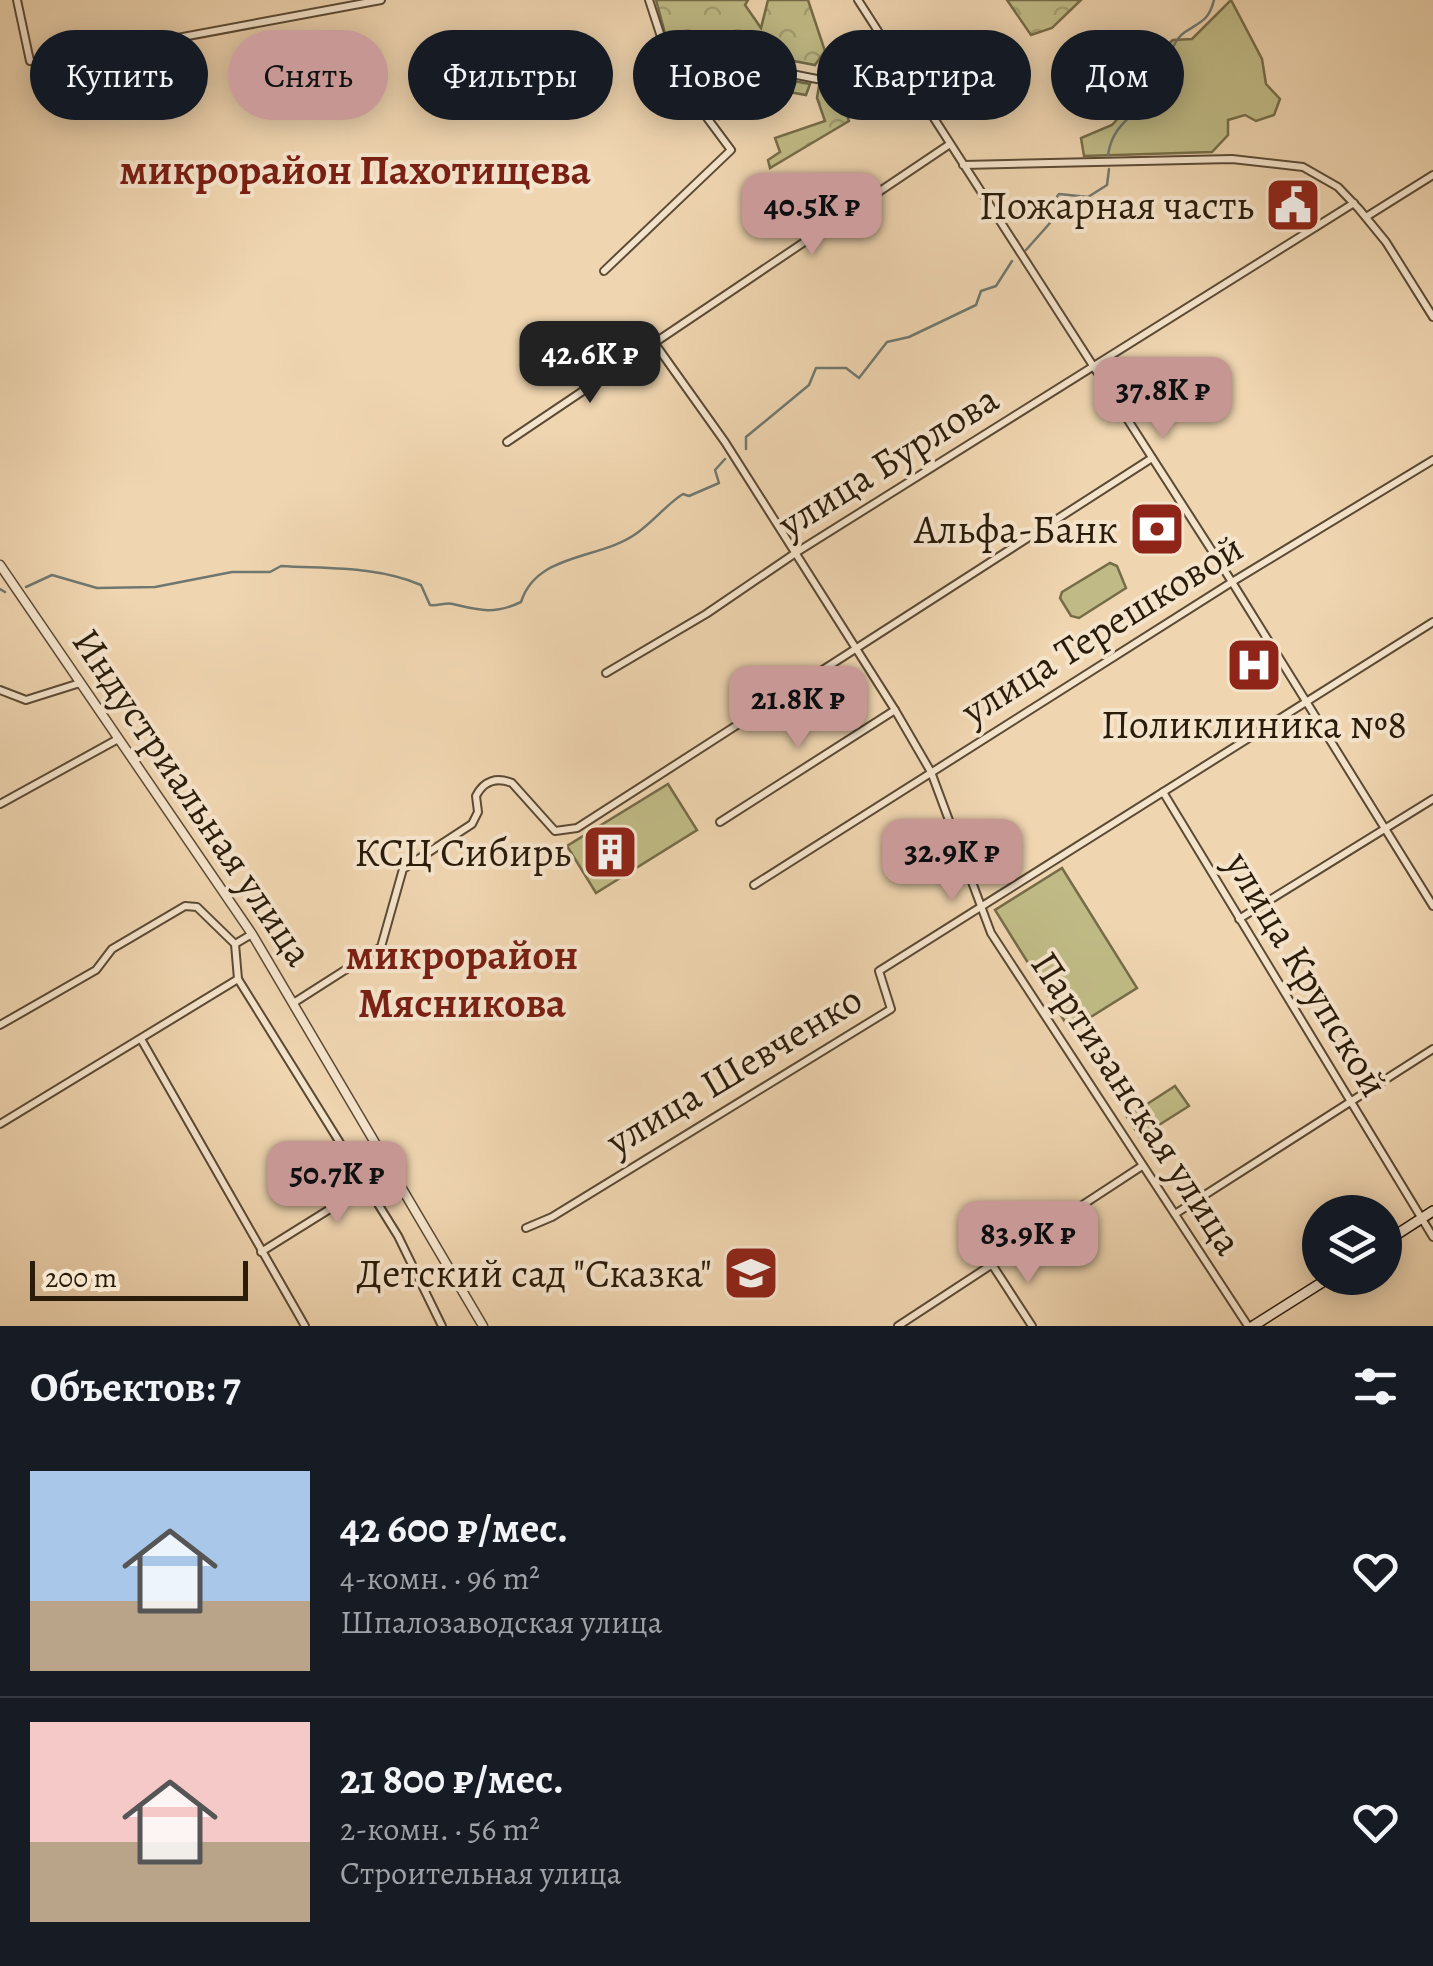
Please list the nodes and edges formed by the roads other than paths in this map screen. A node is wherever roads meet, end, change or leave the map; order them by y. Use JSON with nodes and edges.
{"nodes":[{"id":1,"x":17,"y":0,"type":"edge"},
{"id":2,"x":381,"y":0,"type":"edge"},
{"id":3,"x":648,"y":0,"type":"edge"},
{"id":4,"x":858,"y":0,"type":"edge"},
{"id":5,"x":658,"y":30,"type":"edge"},
{"id":6,"x":877,"y":30,"type":"edge"},
{"id":7,"x":709,"y":120,"type":"edge"},
{"id":8,"x":934,"y":120,"type":"edge"},
{"id":9,"x":950,"y":144,"type":"junction"},
{"id":10,"x":963,"y":166,"type":"junction"},
{"id":11,"x":1433,"y":175,"type":"edge"},
{"id":12,"x":1354,"y":203,"type":"junction"},
{"id":13,"x":1366,"y":217,"type":"junction"},
{"id":14,"x":604,"y":271,"type":"dead end"},
{"id":15,"x":1433,"y":317,"type":"edge"},
{"id":16,"x":653,"y":341,"type":"junction"},
{"id":17,"x":1094,"y":368,"type":"junction"},
{"id":18,"x":506,"y":442,"type":"dead end"},
{"id":19,"x":1152,"y":458,"type":"junction"},
{"id":20,"x":1433,"y":460,"type":"edge"},
{"id":21,"x":797,"y":552,"type":"junction"},
{"id":22,"x":0,"y":565,"type":"edge"},
{"id":23,"x":1232,"y":582,"type":"junction"},
{"id":24,"x":1433,"y":622,"type":"edge"},
{"id":25,"x":858,"y":650,"type":"junction"},
{"id":26,"x":606,"y":673,"type":"dead end"},
{"id":27,"x":80,"y":683,"type":"junction"},
{"id":28,"x":0,"y":690,"type":"edge"},
{"id":29,"x":1306,"y":704,"type":"junction"},
{"id":30,"x":895,"y":710,"type":"junction"},
{"id":31,"x":118,"y":739,"type":"junction"},
{"id":32,"x":930,"y":772,"type":"junction"},
{"id":33,"x":1163,"y":792,"type":"junction"},
{"id":34,"x":1433,"y":799,"type":"edge"},
{"id":35,"x":0,"y":804,"type":"edge"},
{"id":36,"x":720,"y":822,"type":"dead end"},
{"id":37,"x":1384,"y":829,"type":"junction"},
{"id":38,"x":754,"y":885,"type":"dead end"},
{"id":39,"x":1433,"y":906,"type":"edge"},
{"id":40,"x":979,"y":908,"type":"junction"},
{"id":41,"x":1239,"y":919,"type":"junction"},
{"id":42,"x":252,"y":934,"type":"junction"},
{"id":43,"x":235,"y":944,"type":"junction"},
{"id":44,"x":238,"y":979,"type":"junction"},
{"id":45,"x":295,"y":1002,"type":"junction"},
{"id":46,"x":0,"y":1025,"type":"edge"},
{"id":47,"x":141,"y":1038,"type":"junction"},
{"id":48,"x":1433,"y":1049,"type":"edge"},
{"id":49,"x":1348,"y":1101,"type":"junction"},
{"id":50,"x":0,"y":1124,"type":"edge"},
{"id":51,"x":1142,"y":1166,"type":"junction"},
{"id":52,"x":394,"y":1169,"type":"junction"},
{"id":53,"x":366,"y":1186,"type":"junction"},
{"id":54,"x":1433,"y":1212,"type":"edge"},
{"id":55,"x":1174,"y":1214,"type":"junction"},
{"id":56,"x":1421,"y":1219,"type":"junction"},
{"id":57,"x":526,"y":1228,"type":"dead end"},
{"id":58,"x":1402,"y":1231,"type":"edge"},
{"id":59,"x":1433,"y":1237,"type":"edge"},
{"id":60,"x":261,"y":1252,"type":"junction"},
{"id":61,"x":993,"y":1266,"type":"junction"},
{"id":62,"x":1302,"y":1295,"type":"edge"},
{"id":63,"x":304,"y":1326,"type":"edge"},
{"id":64,"x":442,"y":1326,"type":"edge"},
{"id":65,"x":482,"y":1326,"type":"edge"},
{"id":66,"x":898,"y":1326,"type":"edge"},
{"id":67,"x":1032,"y":1326,"type":"edge"},
{"id":68,"x":1251,"y":1326,"type":"edge"}],
"edges":[{"from":1,"to":2,"type":"street"},
{"from":3,"to":5,"type":"street"},
{"from":4,"to":6,"type":"street"},
{"from":7,"to":14,"type":"street"},
{"from":8,"to":9,"type":"street"},
{"from":9,"to":10,"type":"street"},
{"from":9,"to":16,"type":"street"},
{"from":10,"to":12,"type":"street"},
{"from":10,"to":17,"type":"street"},
{"from":11,"to":13,"type":"street"},
{"from":12,"to":13,"type":"street"},
{"from":12,"to":17,"type":"street","name":"улица Бурлова"},
{"from":13,"to":15,"type":"street"},
{"from":16,"to":18,"type":"street"},
{"from":16,"to":21,"type":"street","name":"Партизанская улица"},
{"from":17,"to":19,"type":"street"},
{"from":17,"to":21,"type":"street","name":"улица Бурлова"},
{"from":19,"to":23,"type":"street"},
{"from":19,"to":25,"type":"street"},
{"from":20,"to":23,"type":"street","name":"улица Терешковой"},
{"from":21,"to":25,"type":"street","name":"Партизанская улица"},
{"from":21,"to":26,"type":"street","name":"улица Бурлова"},
{"from":22,"to":27,"type":"street","name":"Индустриальная улица"},
{"from":23,"to":29,"type":"street"},
{"from":23,"to":32,"type":"street","name":"улица Терешковой"},
{"from":24,"to":29,"type":"street","name":"улица Шевченко"},
{"from":25,"to":30,"type":"street","name":"Партизанская улица"},
{"from":25,"to":45,"type":"street"},
{"from":27,"to":28,"type":"street"},
{"from":27,"to":31,"type":"street","name":"Индустриальная улица"},
{"from":29,"to":33,"type":"street","name":"улица Шевченко"},
{"from":29,"to":37,"type":"street"},
{"from":30,"to":32,"type":"street","name":"Партизанская улица"},
{"from":30,"to":36,"type":"street"},
{"from":31,"to":35,"type":"street"},
{"from":31,"to":42,"type":"street","name":"Индустриальная улица"},
{"from":32,"to":38,"type":"street","name":"улица Терешковой"},
{"from":32,"to":40,"type":"street","name":"Партизанская улица"},
{"from":33,"to":40,"type":"street","name":"улица Шевченко"},
{"from":33,"to":41,"type":"street","name":"улица Крупской"},
{"from":34,"to":37,"type":"street"},
{"from":37,"to":39,"type":"street"},
{"from":37,"to":41,"type":"street"},
{"from":40,"to":51,"type":"street","name":"Партизанская улица"},
{"from":40,"to":57,"type":"street","name":"улица Шевченко"},
{"from":41,"to":49,"type":"street","name":"улица Крупской"},
{"from":42,"to":43,"type":"street"},
{"from":42,"to":45,"type":"street","name":"Индустриальная улица"},
{"from":43,"to":44,"type":"street"},
{"from":43,"to":46,"type":"street"},
{"from":44,"to":47,"type":"street"},
{"from":44,"to":53,"type":"street","name":"Индустриальная улица"},
{"from":45,"to":52,"type":"street","name":"Индустриальная улица"},
{"from":47,"to":50,"type":"street"},
{"from":47,"to":60,"type":"street"},
{"from":48,"to":49,"type":"street"},
{"from":49,"to":55,"type":"street"},
{"from":49,"to":56,"type":"street","name":"улица Крупской"},
{"from":51,"to":55,"type":"street","name":"Партизанская улица"},
{"from":51,"to":61,"type":"street"},
{"from":52,"to":53,"type":"street"},
{"from":52,"to":65,"type":"street","name":"Индустриальная улица"},
{"from":53,"to":60,"type":"street"},
{"from":53,"to":64,"type":"street","name":"Индустриальная улица"},
{"from":54,"to":56,"type":"main road"},
{"from":55,"to":68,"type":"street","name":"Партизанская улица"},
{"from":56,"to":58,"type":"main road"},
{"from":56,"to":59,"type":"street","name":"улица Крупской"},
{"from":60,"to":63,"type":"street"},
{"from":61,"to":66,"type":"street"},
{"from":61,"to":67,"type":"street"},
{"from":62,"to":68,"type":"main road"}]}
